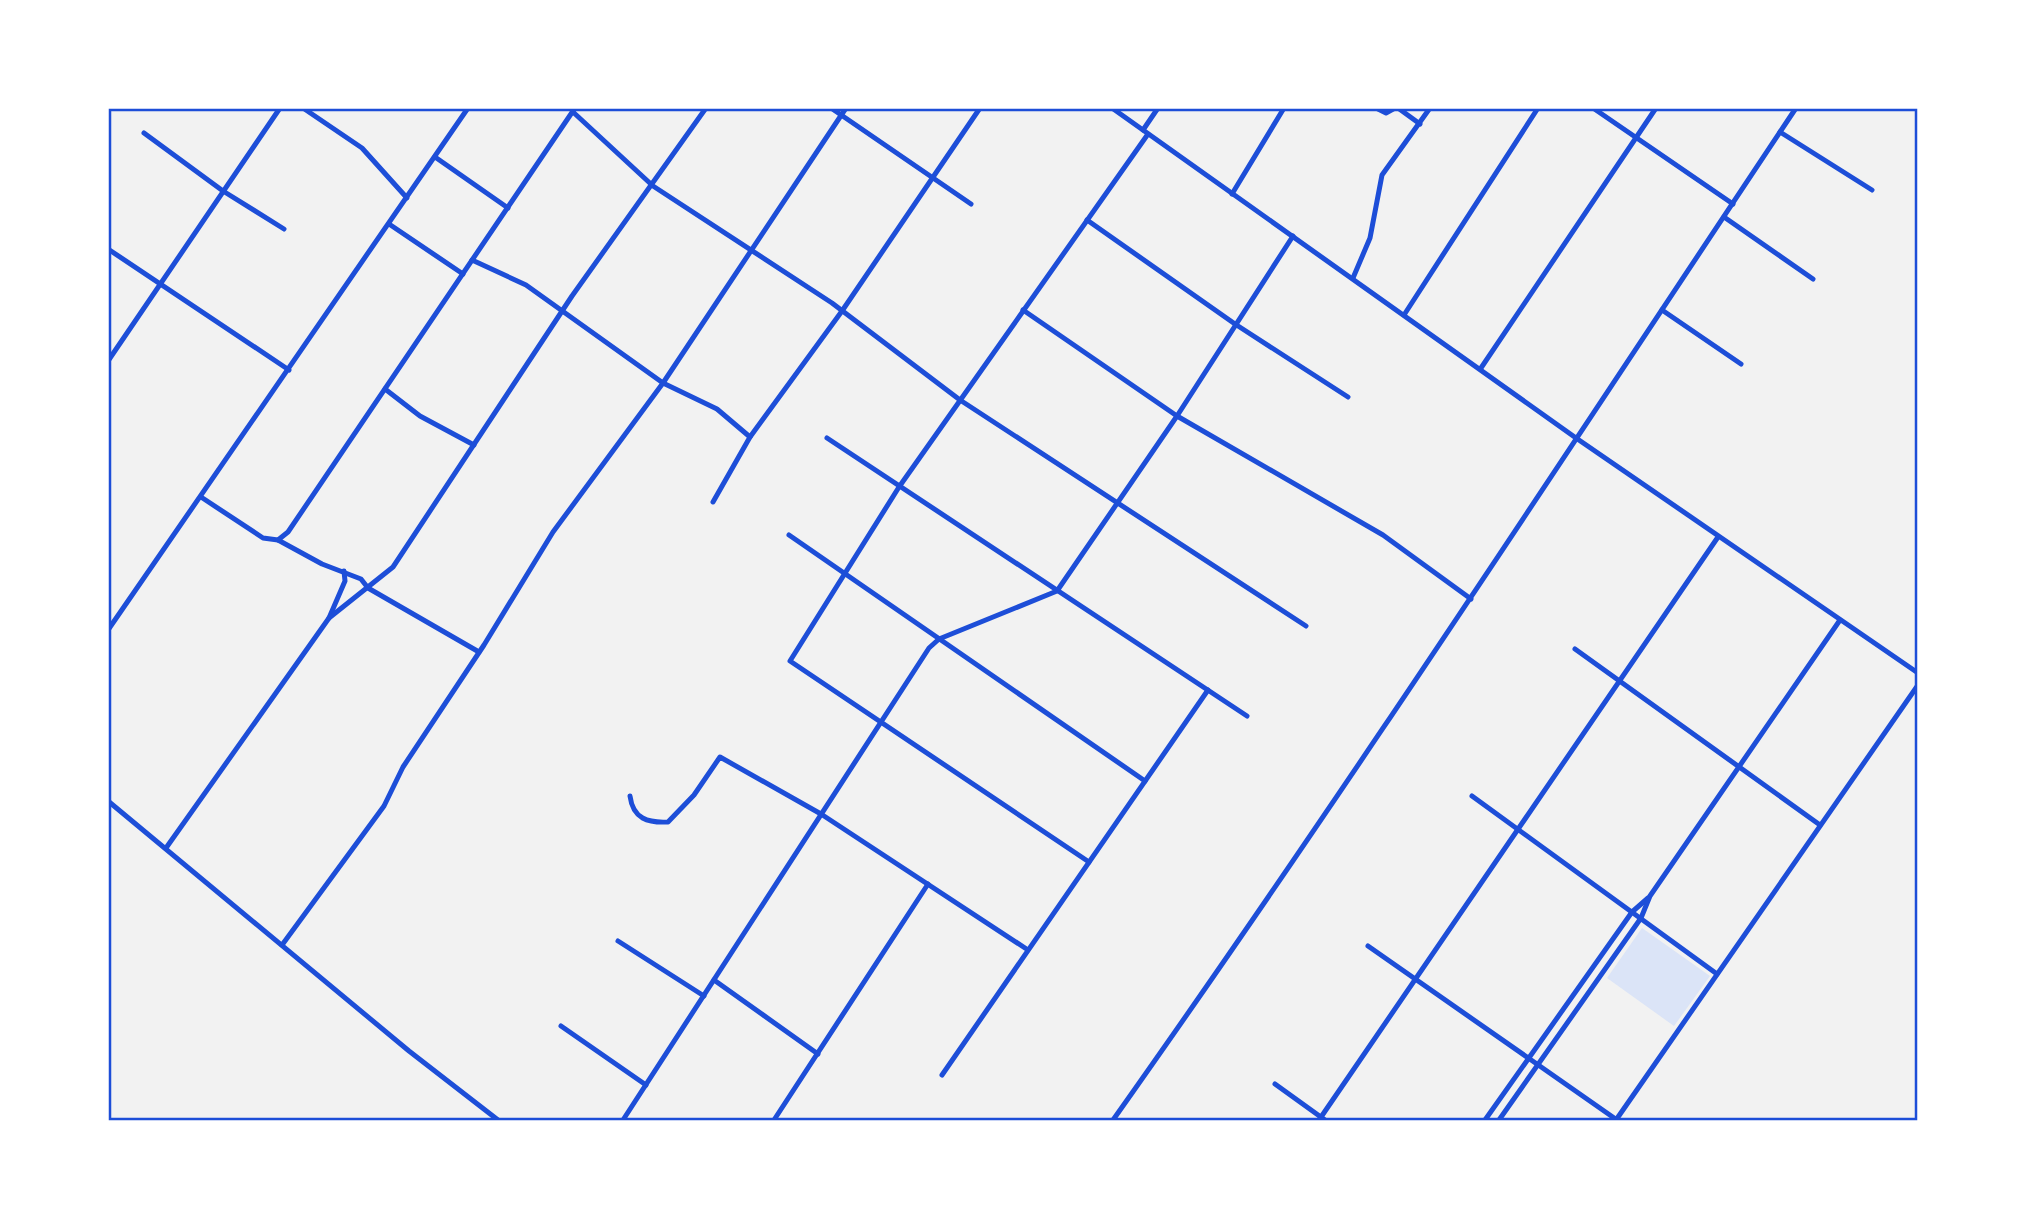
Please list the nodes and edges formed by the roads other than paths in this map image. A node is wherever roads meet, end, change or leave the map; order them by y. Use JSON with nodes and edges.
{"nodes":[{"id":1,"x":279,"y":108,"type":"edge"},
{"id":2,"x":303,"y":108,"type":"edge"},
{"id":3,"x":468,"y":108,"type":"edge"},
{"id":4,"x":706,"y":108,"type":"edge"},
{"id":5,"x":831,"y":108,"type":"edge"},
{"id":6,"x":846,"y":108,"type":"edge"},
{"id":7,"x":980,"y":108,"type":"edge"},
{"id":8,"x":1112,"y":108,"type":"edge"},
{"id":9,"x":1158,"y":108,"type":"edge"},
{"id":10,"x":1284,"y":108,"type":"edge"},
{"id":11,"x":1376,"y":108,"type":"edge"},
{"id":12,"x":1397,"y":108,"type":"edge"},
{"id":13,"x":1430,"y":108,"type":"edge"},
{"id":14,"x":1538,"y":108,"type":"edge"},
{"id":15,"x":1593,"y":108,"type":"edge"},
{"id":16,"x":1656,"y":108,"type":"edge"},
{"id":17,"x":1796,"y":108,"type":"edge"},
{"id":18,"x":574,"y":110,"type":"edge"},
{"id":19,"x":842,"y":116,"type":"junction"},
{"id":20,"x":1420,"y":124,"type":"junction"},
{"id":21,"x":1145,"y":132,"type":"junction"},
{"id":22,"x":1780,"y":132,"type":"junction"},
{"id":23,"x":144,"y":133,"type":"dead end"},
{"id":24,"x":1636,"y":138,"type":"junction"},
{"id":25,"x":435,"y":157,"type":"junction"},
{"id":26,"x":933,"y":178,"type":"junction"},
{"id":27,"x":653,"y":186,"type":"junction"},
{"id":28,"x":1872,"y":190,"type":"dead end"},
{"id":29,"x":223,"y":191,"type":"junction"},
{"id":30,"x":1232,"y":194,"type":"junction"},
{"id":31,"x":407,"y":198,"type":"junction"},
{"id":32,"x":971,"y":204,"type":"dead end"},
{"id":33,"x":1732,"y":204,"type":"junction"},
{"id":34,"x":508,"y":208,"type":"junction"},
{"id":35,"x":1724,"y":217,"type":"junction"},
{"id":36,"x":1087,"y":220,"type":"junction"},
{"id":37,"x":389,"y":224,"type":"junction"},
{"id":38,"x":284,"y":229,"type":"dead end"},
{"id":39,"x":1293,"y":236,"type":"junction"},
{"id":40,"x":108,"y":249,"type":"edge"},
{"id":41,"x":753,"y":251,"type":"junction"},
{"id":42,"x":472,"y":260,"type":"junction"},
{"id":43,"x":463,"y":274,"type":"junction"},
{"id":44,"x":1353,"y":278,"type":"junction"},
{"id":45,"x":1813,"y":279,"type":"dead end"},
{"id":46,"x":160,"y":285,"type":"junction"},
{"id":47,"x":1023,"y":310,"type":"junction"},
{"id":48,"x":1662,"y":310,"type":"junction"},
{"id":49,"x":842,"y":311,"type":"junction"},
{"id":50,"x":562,"y":312,"type":"junction"},
{"id":51,"x":1404,"y":315,"type":"junction"},
{"id":52,"x":1235,"y":324,"type":"junction"},
{"id":53,"x":108,"y":362,"type":"edge"},
{"id":54,"x":1741,"y":364,"type":"dead end"},
{"id":55,"x":1480,"y":368,"type":"junction"},
{"id":56,"x":289,"y":370,"type":"junction"},
{"id":57,"x":663,"y":383,"type":"junction"},
{"id":58,"x":385,"y":389,"type":"junction"},
{"id":59,"x":1348,"y":397,"type":"dead end"},
{"id":60,"x":960,"y":400,"type":"junction"},
{"id":61,"x":1177,"y":416,"type":"junction"},
{"id":62,"x":750,"y":437,"type":"junction"},
{"id":63,"x":827,"y":438,"type":"dead end"},
{"id":64,"x":1576,"y":438,"type":"junction"},
{"id":65,"x":474,"y":445,"type":"junction"},
{"id":66,"x":899,"y":487,"type":"junction"},
{"id":67,"x":201,"y":497,"type":"junction"},
{"id":68,"x":713,"y":502,"type":"dead end"},
{"id":69,"x":1118,"y":503,"type":"junction"},
{"id":70,"x":789,"y":535,"type":"dead end"},
{"id":71,"x":1718,"y":537,"type":"junction"},
{"id":72,"x":278,"y":540,"type":"junction"},
{"id":73,"x":344,"y":572,"type":"junction"},
{"id":74,"x":847,"y":574,"type":"junction"},
{"id":75,"x":368,"y":588,"type":"junction"},
{"id":76,"x":1056,"y":591,"type":"junction"},
{"id":77,"x":1471,"y":599,"type":"junction"},
{"id":78,"x":329,"y":618,"type":"junction"},
{"id":79,"x":1840,"y":620,"type":"junction"},
{"id":80,"x":1306,"y":626,"type":"dead end"},
{"id":81,"x":108,"y":630,"type":"edge"},
{"id":82,"x":939,"y":639,"type":"junction"},
{"id":83,"x":1575,"y":649,"type":"dead end"},
{"id":84,"x":479,"y":652,"type":"junction"},
{"id":85,"x":1917,"y":673,"type":"edge"},
{"id":86,"x":1620,"y":681,"type":"junction"},
{"id":87,"x":1917,"y":685,"type":"edge"},
{"id":88,"x":1208,"y":690,"type":"junction"},
{"id":89,"x":1247,"y":716,"type":"dead end"},
{"id":90,"x":880,"y":724,"type":"junction"},
{"id":91,"x":1739,"y":767,"type":"junction"},
{"id":92,"x":1145,"y":780,"type":"junction"},
{"id":93,"x":631,"y":796,"type":"dead end"},
{"id":94,"x":1472,"y":796,"type":"dead end"},
{"id":95,"x":108,"y":801,"type":"edge"},
{"id":96,"x":821,"y":814,"type":"junction"},
{"id":97,"x":1820,"y":825,"type":"junction"},
{"id":98,"x":1519,"y":830,"type":"junction"},
{"id":99,"x":166,"y":848,"type":"junction"},
{"id":100,"x":1089,"y":862,"type":"junction"},
{"id":101,"x":928,"y":884,"type":"junction"},
{"id":102,"x":1650,"y":895,"type":"junction"},
{"id":103,"x":1632,"y":912,"type":"junction"},
{"id":104,"x":1640,"y":918,"type":"junction"},
{"id":105,"x":618,"y":941,"type":"dead end"},
{"id":106,"x":282,"y":945,"type":"junction"},
{"id":107,"x":1368,"y":946,"type":"dead end"},
{"id":108,"x":1028,"y":950,"type":"junction"},
{"id":109,"x":1717,"y":974,"type":"junction"},
{"id":110,"x":714,"y":980,"type":"junction"},
{"id":111,"x":1417,"y":980,"type":"junction"},
{"id":112,"x":704,"y":996,"type":"junction"},
{"id":113,"x":561,"y":1026,"type":"dead end"},
{"id":114,"x":818,"y":1054,"type":"junction"},
{"id":115,"x":1529,"y":1058,"type":"junction"},
{"id":116,"x":1538,"y":1065,"type":"junction"},
{"id":117,"x":942,"y":1075,"type":"dead end"},
{"id":118,"x":1275,"y":1084,"type":"dead end"},
{"id":119,"x":646,"y":1086,"type":"junction"},
{"id":120,"x":1321,"y":1119,"type":"edge"},
{"id":121,"x":1616,"y":1120,"type":"edge"},
{"id":122,"x":498,"y":1121,"type":"edge"},
{"id":123,"x":623,"y":1121,"type":"edge"},
{"id":124,"x":774,"y":1121,"type":"edge"},
{"id":125,"x":1113,"y":1121,"type":"edge"},
{"id":126,"x":1485,"y":1121,"type":"edge"},
{"id":127,"x":1499,"y":1121,"type":"edge"}],
"edges":[{"from":1,"to":29,"type":"street"},
{"from":2,"to":31,"type":"street"},
{"from":3,"to":25,"type":"street"},
{"from":4,"to":27,"type":"street"},
{"from":5,"to":19,"type":"street"},
{"from":6,"to":19,"type":"street"},
{"from":7,"to":26,"type":"street"},
{"from":8,"to":21,"type":"street"},
{"from":9,"to":21,"type":"street"},
{"from":10,"to":30,"type":"street"},
{"from":11,"to":12,"type":"street"},
{"from":12,"to":20,"type":"street"},
{"from":13,"to":20,"type":"street"},
{"from":14,"to":51,"type":"street"},
{"from":15,"to":24,"type":"street"},
{"from":16,"to":24,"type":"street"},
{"from":17,"to":22,"type":"street"},
{"from":18,"to":27,"type":"street"},
{"from":18,"to":34,"type":"street"},
{"from":19,"to":26,"type":"street"},
{"from":19,"to":41,"type":"street"},
{"from":20,"to":44,"type":"street"},
{"from":21,"to":30,"type":"street"},
{"from":21,"to":36,"type":"street"},
{"from":22,"to":28,"type":"street"},
{"from":22,"to":33,"type":"street"},
{"from":23,"to":29,"type":"street"},
{"from":24,"to":33,"type":"street"},
{"from":24,"to":55,"type":"street"},
{"from":25,"to":31,"type":"street"},
{"from":25,"to":34,"type":"street"},
{"from":26,"to":32,"type":"street"},
{"from":26,"to":49,"type":"street"},
{"from":27,"to":41,"type":"street"},
{"from":27,"to":50,"type":"street"},
{"from":29,"to":38,"type":"street"},
{"from":29,"to":46,"type":"street"},
{"from":30,"to":39,"type":"street"},
{"from":31,"to":37,"type":"street"},
{"from":33,"to":35,"type":"street"},
{"from":34,"to":42,"type":"street"},
{"from":35,"to":45,"type":"street"},
{"from":35,"to":48,"type":"street"},
{"from":36,"to":47,"type":"street"},
{"from":36,"to":52,"type":"street"},
{"from":37,"to":43,"type":"street"},
{"from":37,"to":56,"type":"street"},
{"from":39,"to":44,"type":"street"},
{"from":39,"to":52,"type":"street"},
{"from":40,"to":46,"type":"street"},
{"from":41,"to":49,"type":"street"},
{"from":41,"to":57,"type":"street"},
{"from":42,"to":43,"type":"street"},
{"from":42,"to":50,"type":"street"},
{"from":43,"to":58,"type":"street"},
{"from":44,"to":51,"type":"street"},
{"from":46,"to":53,"type":"street"},
{"from":46,"to":56,"type":"street"},
{"from":47,"to":60,"type":"street"},
{"from":47,"to":61,"type":"street"},
{"from":48,"to":54,"type":"street"},
{"from":48,"to":64,"type":"street"},
{"from":49,"to":60,"type":"street"},
{"from":49,"to":62,"type":"street"},
{"from":50,"to":57,"type":"street"},
{"from":50,"to":65,"type":"street"},
{"from":51,"to":55,"type":"street"},
{"from":52,"to":59,"type":"street"},
{"from":52,"to":61,"type":"street"},
{"from":55,"to":64,"type":"street"},
{"from":56,"to":67,"type":"street"},
{"from":57,"to":62,"type":"street"},
{"from":57,"to":84,"type":"street"},
{"from":58,"to":65,"type":"street"},
{"from":58,"to":72,"type":"street"},
{"from":60,"to":66,"type":"street"},
{"from":60,"to":69,"type":"street"},
{"from":61,"to":69,"type":"street"},
{"from":61,"to":77,"type":"street"},
{"from":62,"to":68,"type":"street"},
{"from":63,"to":66,"type":"street"},
{"from":64,"to":71,"type":"street"},
{"from":64,"to":77,"type":"street"},
{"from":65,"to":75,"type":"street"},
{"from":66,"to":74,"type":"street"},
{"from":66,"to":76,"type":"street"},
{"from":67,"to":72,"type":"street"},
{"from":67,"to":81,"type":"street"},
{"from":69,"to":76,"type":"street"},
{"from":69,"to":80,"type":"street"},
{"from":70,"to":74,"type":"street"},
{"from":71,"to":79,"type":"street"},
{"from":71,"to":86,"type":"street"},
{"from":72,"to":73,"type":"street"},
{"from":73,"to":75,"type":"street"},
{"from":73,"to":78,"type":"street"},
{"from":74,"to":82,"type":"street"},
{"from":74,"to":90,"type":"street"},
{"from":75,"to":78,"type":"street"},
{"from":75,"to":84,"type":"street"},
{"from":76,"to":82,"type":"street"},
{"from":76,"to":88,"type":"street"},
{"from":77,"to":125,"type":"street"},
{"from":78,"to":99,"type":"street"},
{"from":79,"to":85,"type":"street"},
{"from":79,"to":91,"type":"street"},
{"from":82,"to":90,"type":"street"},
{"from":82,"to":92,"type":"street"},
{"from":83,"to":86,"type":"street"},
{"from":84,"to":106,"type":"street"},
{"from":86,"to":91,"type":"street"},
{"from":86,"to":98,"type":"street"},
{"from":87,"to":97,"type":"street"},
{"from":88,"to":89,"type":"street"},
{"from":88,"to":92,"type":"street"},
{"from":90,"to":96,"type":"street"},
{"from":90,"to":100,"type":"street"},
{"from":91,"to":97,"type":"street"},
{"from":91,"to":102,"type":"street"},
{"from":92,"to":100,"type":"street"},
{"from":93,"to":96,"type":"street"},
{"from":94,"to":98,"type":"street"},
{"from":95,"to":99,"type":"street"},
{"from":96,"to":101,"type":"street"},
{"from":96,"to":110,"type":"street"},
{"from":97,"to":109,"type":"street"},
{"from":98,"to":103,"type":"street"},
{"from":98,"to":111,"type":"street"},
{"from":99,"to":106,"type":"street"},
{"from":100,"to":108,"type":"street"},
{"from":101,"to":108,"type":"street"},
{"from":101,"to":114,"type":"street"},
{"from":102,"to":103,"type":"street"},
{"from":102,"to":104,"type":"street"},
{"from":103,"to":104,"type":"street"},
{"from":103,"to":115,"type":"street"},
{"from":104,"to":109,"type":"street"},
{"from":104,"to":116,"type":"street"},
{"from":105,"to":112,"type":"street"},
{"from":106,"to":122,"type":"street"},
{"from":107,"to":111,"type":"street"},
{"from":108,"to":117,"type":"street"},
{"from":109,"to":121,"type":"street"},
{"from":110,"to":112,"type":"street"},
{"from":110,"to":114,"type":"street"},
{"from":111,"to":115,"type":"street"},
{"from":111,"to":120,"type":"street"},
{"from":112,"to":119,"type":"street"},
{"from":113,"to":119,"type":"street"},
{"from":114,"to":124,"type":"street"},
{"from":115,"to":116,"type":"street"},
{"from":115,"to":126,"type":"street"},
{"from":116,"to":121,"type":"street"},
{"from":116,"to":127,"type":"street"},
{"from":118,"to":120,"type":"street"},
{"from":119,"to":123,"type":"street"}]}
